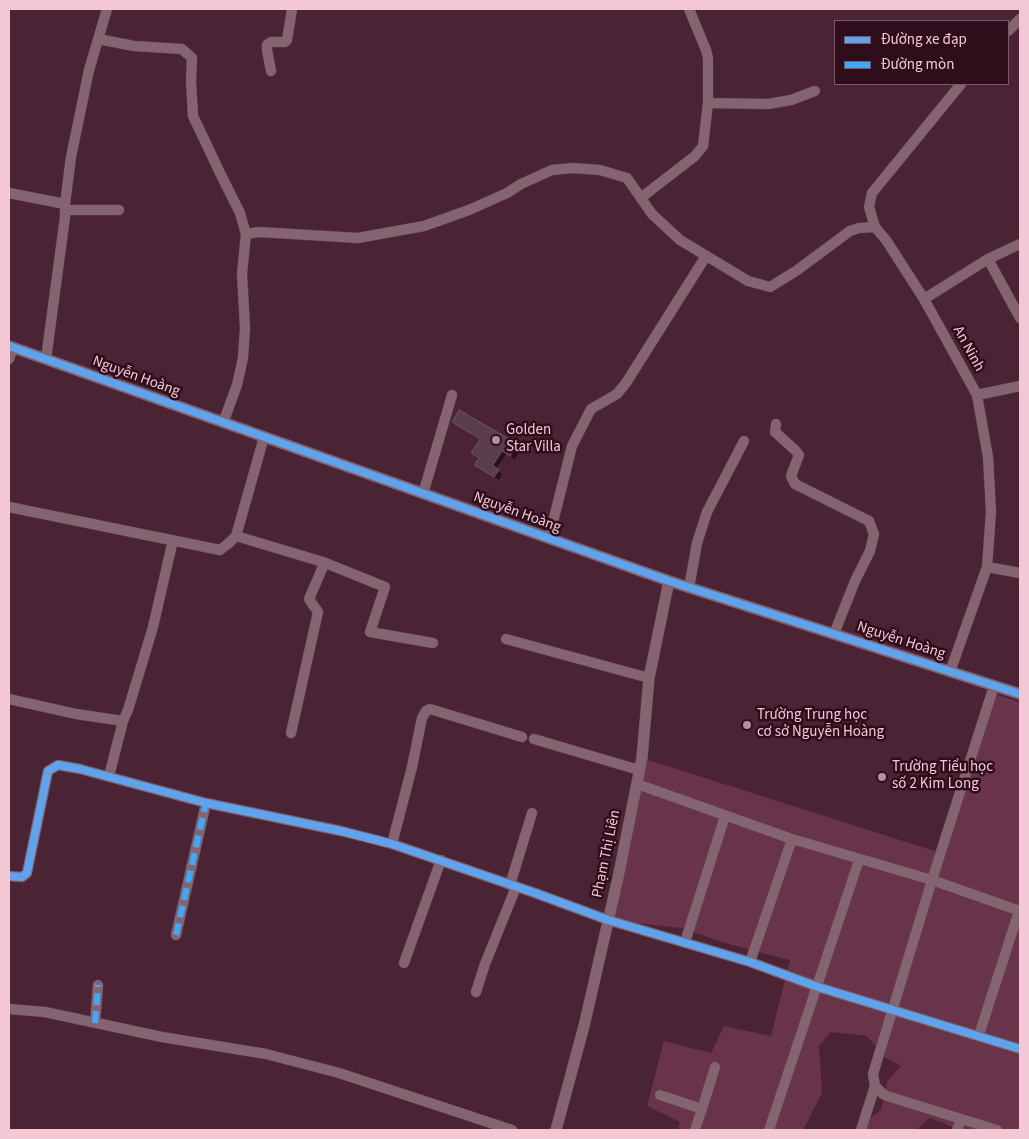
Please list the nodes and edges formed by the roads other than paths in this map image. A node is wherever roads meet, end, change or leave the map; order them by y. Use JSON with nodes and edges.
{"nodes":[{"id":1,"x":107,"y":9,"type":"edge"},
{"id":2,"x":292,"y":9,"type":"edge"},
{"id":3,"x":689,"y":9,"type":"edge"},
{"id":4,"x":1020,"y":20,"type":"edge"},
{"id":5,"x":1009,"y":30,"type":"edge"},
{"id":6,"x":98,"y":39,"type":"junction"},
{"id":7,"x":271,"y":71,"type":"dead end"},
{"id":8,"x":960,"y":85,"type":"edge"},
{"id":9,"x":815,"y":91,"type":"dead end"},
{"id":10,"x":708,"y":104,"type":"junction"},
{"id":11,"x":9,"y":193,"type":"edge"},
{"id":12,"x":642,"y":197,"type":"junction"},
{"id":13,"x":65,"y":207,"type":"junction"},
{"id":14,"x":119,"y":210,"type":"dead end"},
{"id":15,"x":875,"y":227,"type":"junction"},
{"id":16,"x":246,"y":234,"type":"junction"},
{"id":17,"x":1020,"y":244,"type":"edge"},
{"id":18,"x":706,"y":256,"type":"junction"},
{"id":19,"x":988,"y":259,"type":"junction"},
{"id":20,"x":924,"y":299,"type":"junction"},
{"id":21,"x":1020,"y":318,"type":"edge"},
{"id":22,"x":11,"y":347,"type":"edge"},
{"id":23,"x":9,"y":359,"type":"edge"},
{"id":24,"x":46,"y":359,"type":"junction"},
{"id":25,"x":1020,"y":386,"type":"edge"},
{"id":26,"x":452,"y":395,"type":"dead end"},
{"id":27,"x":977,"y":395,"type":"junction"},
{"id":28,"x":223,"y":422,"type":"junction"},
{"id":29,"x":776,"y":424,"type":"dead end"},
{"id":30,"x":264,"y":437,"type":"junction"},
{"id":31,"x":744,"y":441,"type":"dead end"},
{"id":32,"x":424,"y":494,"type":"junction"},
{"id":33,"x":9,"y":507,"type":"edge"},
{"id":34,"x":236,"y":536,"type":"junction"},
{"id":35,"x":549,"y":538,"type":"junction"},
{"id":36,"x":173,"y":540,"type":"junction"},
{"id":37,"x":323,"y":562,"type":"junction"},
{"id":38,"x":987,"y":567,"type":"junction"},
{"id":39,"x":1020,"y":573,"type":"edge"},
{"id":40,"x":669,"y":581,"type":"junction"},
{"id":41,"x":689,"y":588,"type":"junction"},
{"id":42,"x":834,"y":634,"type":"junction"},
{"id":43,"x":506,"y":639,"type":"dead end"},
{"id":44,"x":433,"y":643,"type":"dead end"},
{"id":45,"x":950,"y":672,"type":"junction"},
{"id":46,"x":649,"y":678,"type":"junction"},
{"id":47,"x":994,"y":686,"type":"junction"},
{"id":48,"x":1020,"y":694,"type":"edge"},
{"id":49,"x":9,"y":699,"type":"edge"},
{"id":50,"x":123,"y":721,"type":"junction"},
{"id":51,"x":291,"y":733,"type":"dead end"},
{"id":52,"x":522,"y":736,"type":"dead end"},
{"id":53,"x":534,"y":739,"type":"dead end"},
{"id":54,"x":639,"y":770,"type":"junction"},
{"id":55,"x":109,"y":776,"type":"junction"},
{"id":56,"x":637,"y":784,"type":"junction"},
{"id":57,"x":206,"y":803,"type":"junction"},
{"id":58,"x":532,"y":813,"type":"dead end"},
{"id":59,"x":725,"y":816,"type":"junction"},
{"id":60,"x":792,"y":839,"type":"junction"},
{"id":61,"x":392,"y":844,"type":"junction"},
{"id":62,"x":441,"y":860,"type":"junction"},
{"id":63,"x":859,"y":860,"type":"junction"},
{"id":64,"x":9,"y":876,"type":"edge"},
{"id":65,"x":932,"y":880,"type":"junction"},
{"id":66,"x":513,"y":886,"type":"junction"},
{"id":67,"x":1020,"y":911,"type":"edge"},
{"id":68,"x":608,"y":920,"type":"junction"},
{"id":69,"x":176,"y":935,"type":"dead end"},
{"id":70,"x":685,"y":942,"type":"junction"},
{"id":71,"x":750,"y":962,"type":"junction"},
{"id":72,"x":404,"y":964,"type":"dead end"},
{"id":73,"x":98,"y":985,"type":"dead end"},
{"id":74,"x":818,"y":987,"type":"junction"},
{"id":75,"x":476,"y":992,"type":"dead end"},
{"id":76,"x":893,"y":1008,"type":"junction"},
{"id":77,"x":9,"y":1009,"type":"edge"},
{"id":78,"x":95,"y":1023,"type":"junction"},
{"id":79,"x":979,"y":1035,"type":"junction"},
{"id":80,"x":1020,"y":1048,"type":"edge"},
{"id":81,"x":715,"y":1067,"type":"dead end"},
{"id":82,"x":876,"y":1086,"type":"junction"},
{"id":83,"x":660,"y":1095,"type":"dead end"},
{"id":84,"x":702,"y":1109,"type":"junction"},
{"id":85,"x":961,"y":1119,"type":"junction"},
{"id":86,"x":495,"y":1128,"type":"edge"},
{"id":87,"x":512,"y":1130,"type":"edge"},
{"id":88,"x":556,"y":1130,"type":"edge"},
{"id":89,"x":695,"y":1130,"type":"edge"},
{"id":90,"x":769,"y":1130,"type":"edge"},
{"id":91,"x":861,"y":1130,"type":"edge"},
{"id":92,"x":957,"y":1130,"type":"edge"},
{"id":93,"x":997,"y":1130,"type":"edge"}],
"edges":[{"from":1,"to":6,"type":"street"},
{"from":2,"to":7,"type":"street"},
{"from":3,"to":10,"type":"street"},
{"from":4,"to":5,"type":"street"},
{"from":6,"to":13,"type":"street"},
{"from":6,"to":16,"type":"street"},
{"from":8,"to":15,"type":"street","name":"An Ninh"},
{"from":9,"to":10,"type":"street"},
{"from":10,"to":12,"type":"street"},
{"from":11,"to":13,"type":"street"},
{"from":12,"to":16,"type":"street"},
{"from":12,"to":18,"type":"street"},
{"from":13,"to":14,"type":"street"},
{"from":13,"to":24,"type":"street"},
{"from":15,"to":18,"type":"street"},
{"from":15,"to":20,"type":"street","name":"An Ninh"},
{"from":16,"to":28,"type":"street"},
{"from":17,"to":19,"type":"street"},
{"from":18,"to":35,"type":"street"},
{"from":19,"to":20,"type":"street"},
{"from":19,"to":21,"type":"street"},
{"from":20,"to":27,"type":"street","name":"An Ninh"},
{"from":22,"to":23,"type":"street"},
{"from":22,"to":24,"type":"street","name":"Nguyễn Hoàng"},
{"from":24,"to":28,"type":"street","name":"Nguyễn Hoàng"},
{"from":25,"to":27,"type":"street"},
{"from":26,"to":32,"type":"street"},
{"from":27,"to":38,"type":"street","name":"An Ninh"},
{"from":28,"to":30,"type":"street","name":"Nguyễn Hoàng"},
{"from":29,"to":42,"type":"street"},
{"from":30,"to":32,"type":"street","name":"Nguyễn Hoàng"},
{"from":30,"to":34,"type":"street"},
{"from":31,"to":41,"type":"street"},
{"from":32,"to":35,"type":"street","name":"Nguyễn Hoàng"},
{"from":33,"to":36,"type":"street"},
{"from":34,"to":36,"type":"street"},
{"from":34,"to":37,"type":"street"},
{"from":35,"to":40,"type":"street","name":"Nguyễn Hoàng"},
{"from":36,"to":50,"type":"street"},
{"from":37,"to":44,"type":"street"},
{"from":37,"to":51,"type":"street"},
{"from":38,"to":39,"type":"street"},
{"from":38,"to":45,"type":"street","name":"An Ninh"},
{"from":40,"to":41,"type":"street","name":"Nguyễn Hoàng"},
{"from":40,"to":46,"type":"street","name":"Phạm Thị Liên"},
{"from":41,"to":42,"type":"street","name":"Nguyễn Hoàng"},
{"from":42,"to":45,"type":"street","name":"Nguyễn Hoàng"},
{"from":43,"to":46,"type":"street"},
{"from":45,"to":47,"type":"street","name":"Nguyễn Hoàng"},
{"from":46,"to":54,"type":"street","name":"Phạm Thị Liên"},
{"from":47,"to":48,"type":"street","name":"Nguyễn Hoàng"},
{"from":47,"to":65,"type":"street"},
{"from":49,"to":50,"type":"street"},
{"from":50,"to":55,"type":"street"},
{"from":52,"to":61,"type":"street"},
{"from":53,"to":54,"type":"street"},
{"from":54,"to":56,"type":"street","name":"Phạm Thị Liên"},
{"from":55,"to":57,"type":"street"},
{"from":55,"to":64,"type":"street"},
{"from":56,"to":59,"type":"street"},
{"from":56,"to":68,"type":"street","name":"Phạm Thị Liên"},
{"from":57,"to":61,"type":"street"},
{"from":57,"to":69,"type":"street"},
{"from":58,"to":66,"type":"street"},
{"from":59,"to":60,"type":"street"},
{"from":59,"to":70,"type":"street"},
{"from":60,"to":63,"type":"street"},
{"from":60,"to":71,"type":"street"},
{"from":61,"to":62,"type":"street"},
{"from":62,"to":66,"type":"street"},
{"from":62,"to":72,"type":"street"},
{"from":63,"to":65,"type":"street"},
{"from":63,"to":74,"type":"street"},
{"from":65,"to":67,"type":"street"},
{"from":65,"to":76,"type":"street"},
{"from":66,"to":68,"type":"street"},
{"from":66,"to":75,"type":"street"},
{"from":67,"to":79,"type":"street"},
{"from":68,"to":70,"type":"street"},
{"from":68,"to":88,"type":"street","name":"Phạm Thị Liên"},
{"from":70,"to":71,"type":"street"},
{"from":71,"to":74,"type":"street"},
{"from":73,"to":78,"type":"street"},
{"from":74,"to":76,"type":"street"},
{"from":74,"to":90,"type":"street"},
{"from":76,"to":79,"type":"street"},
{"from":76,"to":82,"type":"street"},
{"from":77,"to":78,"type":"street"},
{"from":78,"to":86,"type":"street"},
{"from":79,"to":80,"type":"street"},
{"from":81,"to":84,"type":"street"},
{"from":82,"to":85,"type":"street"},
{"from":82,"to":91,"type":"street"},
{"from":83,"to":84,"type":"street"},
{"from":84,"to":89,"type":"street"},
{"from":85,"to":92,"type":"street"},
{"from":85,"to":93,"type":"street"},
{"from":86,"to":87,"type":"street"}]}
